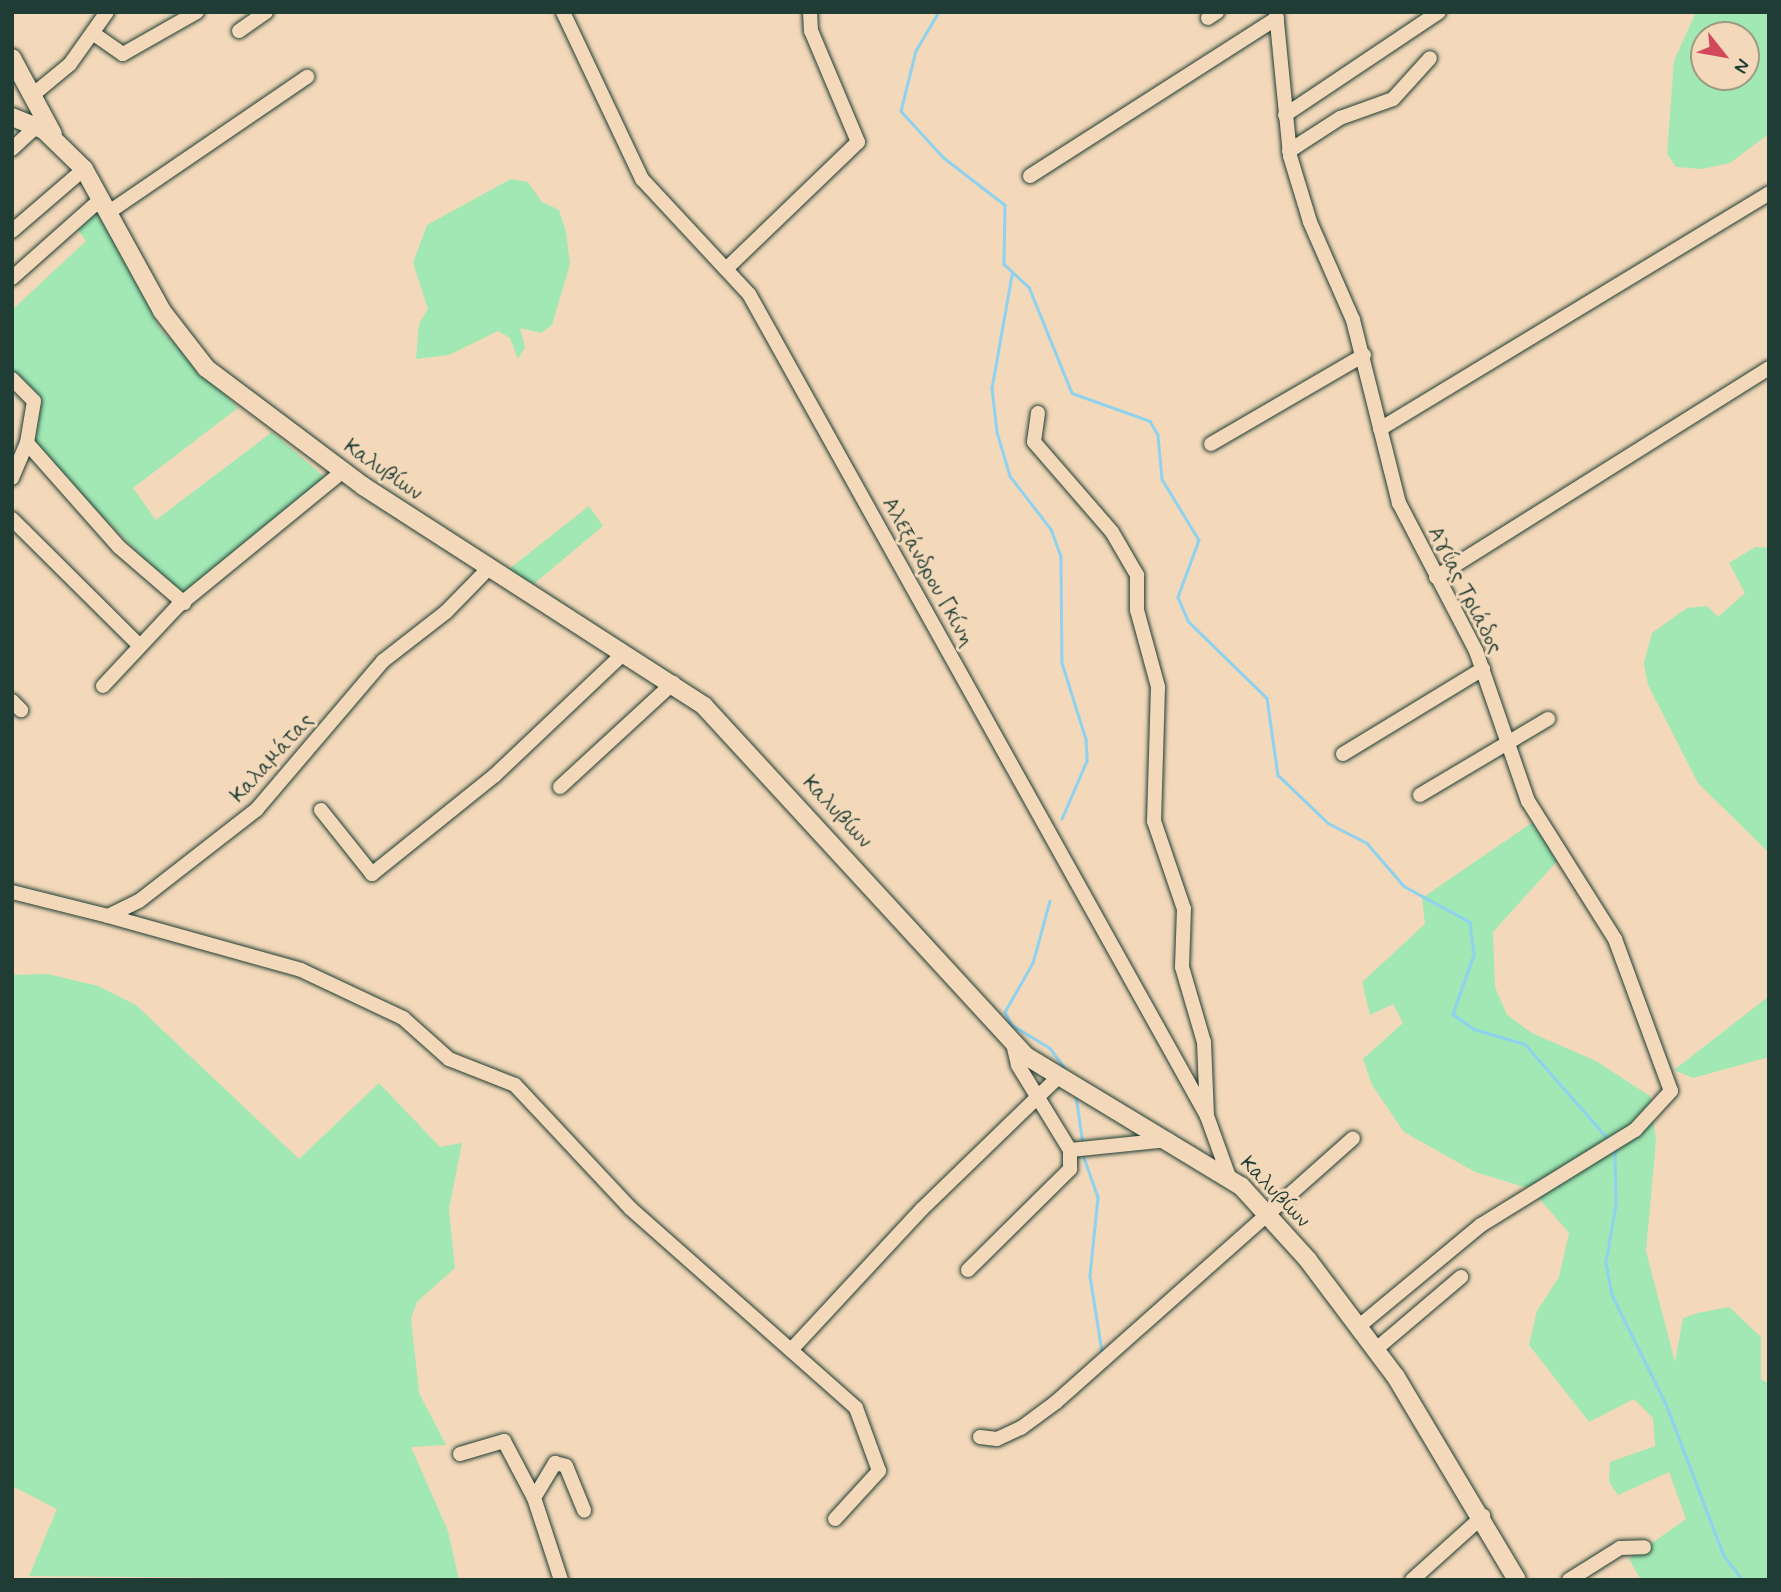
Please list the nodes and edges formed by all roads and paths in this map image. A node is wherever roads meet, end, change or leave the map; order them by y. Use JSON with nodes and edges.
{"nodes":[{"id":1,"x":107,"y":12,"type":"edge"},
{"id":2,"x":197,"y":12,"type":"edge"},
{"id":3,"x":266,"y":12,"type":"edge"},
{"id":4,"x":563,"y":12,"type":"edge"},
{"id":5,"x":810,"y":12,"type":"edge"},
{"id":6,"x":1439,"y":12,"type":"edge"},
{"id":7,"x":1276,"y":15,"type":"edge"},
{"id":8,"x":239,"y":31,"type":"dead end"},
{"id":9,"x":94,"y":34,"type":"junction"},
{"id":10,"x":12,"y":58,"type":"edge"},
{"id":11,"x":1430,"y":58,"type":"dead end"},
{"id":12,"x":307,"y":77,"type":"dead end"},
{"id":13,"x":12,"y":89,"type":"edge"},
{"id":14,"x":34,"y":94,"type":"junction"},
{"id":15,"x":1284,"y":115,"type":"junction"},
{"id":16,"x":23,"y":121,"type":"edge"},
{"id":17,"x":58,"y":142,"type":"junction"},
{"id":18,"x":12,"y":149,"type":"edge"},
{"id":19,"x":1289,"y":151,"type":"junction"},
{"id":20,"x":85,"y":169,"type":"junction"},
{"id":21,"x":1030,"y":176,"type":"dead end"},
{"id":22,"x":1769,"y":193,"type":"edge"},
{"id":23,"x":105,"y":205,"type":"junction"},
{"id":24,"x":12,"y":231,"type":"edge"},
{"id":25,"x":726,"y":269,"type":"junction"},
{"id":26,"x":12,"y":278,"type":"edge"},
{"id":27,"x":1364,"y":355,"type":"junction"},
{"id":28,"x":1769,"y":368,"type":"edge"},
{"id":29,"x":12,"y":379,"type":"edge"},
{"id":30,"x":1038,"y":413,"type":"dead end"},
{"id":31,"x":1380,"y":429,"type":"junction"},
{"id":32,"x":27,"y":443,"type":"junction"},
{"id":33,"x":1211,"y":444,"type":"dead end"},
{"id":34,"x":343,"y":471,"type":"junction"},
{"id":35,"x":12,"y":478,"type":"edge"},
{"id":36,"x":12,"y":519,"type":"edge"},
{"id":37,"x":489,"y":568,"type":"junction"},
{"id":38,"x":1437,"y":577,"type":"junction"},
{"id":39,"x":184,"y":603,"type":"junction"},
{"id":40,"x":139,"y":645,"type":"junction"},
{"id":41,"x":624,"y":653,"type":"junction"},
{"id":42,"x":1483,"y":669,"type":"junction"},
{"id":43,"x":673,"y":683,"type":"junction"},
{"id":44,"x":103,"y":686,"type":"dead end"},
{"id":45,"x":1548,"y":719,"type":"dead end"},
{"id":46,"x":1506,"y":744,"type":"junction"},
{"id":47,"x":1343,"y":754,"type":"dead end"},
{"id":48,"x":560,"y":787,"type":"dead end"},
{"id":49,"x":1420,"y":795,"type":"dead end"},
{"id":50,"x":321,"y":810,"type":"dead end"},
{"id":51,"x":12,"y":892,"type":"edge"},
{"id":52,"x":108,"y":916,"type":"junction"},
{"id":53,"x":1013,"y":1043,"type":"junction"},
{"id":54,"x":1067,"y":1084,"type":"junction"},
{"id":55,"x":1039,"y":1101,"type":"junction"},
{"id":56,"x":1207,"y":1116,"type":"junction"},
{"id":57,"x":1353,"y":1138,"type":"dead end"},
{"id":58,"x":1170,"y":1140,"type":"junction"},
{"id":59,"x":1080,"y":1151,"type":"junction"},
{"id":60,"x":1228,"y":1174,"type":"junction"},
{"id":61,"x":1268,"y":1216,"type":"junction"},
{"id":62,"x":968,"y":1270,"type":"dead end"},
{"id":63,"x":1461,"y":1278,"type":"dead end"},
{"id":64,"x":1358,"y":1326,"type":"junction"},
{"id":65,"x":791,"y":1350,"type":"junction"},
{"id":66,"x":1375,"y":1350,"type":"junction"},
{"id":67,"x":979,"y":1437,"type":"dead end"},
{"id":68,"x":460,"y":1454,"type":"dead end"},
{"id":69,"x":534,"y":1498,"type":"junction"},
{"id":70,"x":584,"y":1510,"type":"dead end"},
{"id":71,"x":1483,"y":1516,"type":"junction"},
{"id":72,"x":835,"y":1519,"type":"dead end"},
{"id":73,"x":1644,"y":1547,"type":"dead end"},
{"id":74,"x":561,"y":1580,"type":"edge"},
{"id":75,"x":1412,"y":1580,"type":"edge"},
{"id":76,"x":1517,"y":1580,"type":"edge"},
{"id":77,"x":1569,"y":1580,"type":"edge"}],
"edges":[{"from":1,"to":9,"type":"street"},
{"from":2,"to":9,"type":"street"},
{"from":3,"to":8,"type":"street"},
{"from":4,"to":25,"type":"street","name":"Αλεξάνδρου Γκίνη"},
{"from":5,"to":25,"type":"street"},
{"from":6,"to":15,"type":"street"},
{"from":7,"to":15,"type":"street","name":"Αγίας Τριάδος"},
{"from":7,"to":21,"type":"street"},
{"from":9,"to":14,"type":"street"},
{"from":10,"to":14,"type":"main road","name":"Καλυβίων"},
{"from":11,"to":19,"type":"street"},
{"from":12,"to":23,"type":"street"},
{"from":13,"to":14,"type":"main road"},
{"from":14,"to":16,"type":"main road"},
{"from":14,"to":17,"type":"main road","name":"Καλυβίων"},
{"from":15,"to":19,"type":"street","name":"Αγίας Τριάδος"},
{"from":16,"to":17,"type":"main road","name":"Καλυβίων"},
{"from":16,"to":18,"type":"street"},
{"from":17,"to":20,"type":"main road","name":"Καλυβίων"},
{"from":19,"to":27,"type":"street","name":"Αγίας Τριάδος"},
{"from":20,"to":23,"type":"main road","name":"Καλυβίων"},
{"from":20,"to":24,"type":"street"},
{"from":22,"to":31,"type":"street"},
{"from":23,"to":26,"type":"street"},
{"from":23,"to":34,"type":"main road","name":"Καλυβίων"},
{"from":25,"to":56,"type":"street","name":"Αλεξάνδρου Γκίνη"},
{"from":27,"to":31,"type":"street","name":"Αγίας Τριάδος"},
{"from":27,"to":33,"type":"street"},
{"from":28,"to":38,"type":"street"},
{"from":29,"to":32,"type":"street"},
{"from":30,"to":56,"type":"street"},
{"from":31,"to":38,"type":"street","name":"Αγίας Τριάδος"},
{"from":32,"to":35,"type":"street"},
{"from":32,"to":39,"type":"street"},
{"from":34,"to":37,"type":"main road","name":"Καλυβίων"},
{"from":34,"to":39,"type":"street"},
{"from":36,"to":40,"type":"street"},
{"from":37,"to":41,"type":"main road","name":"Καλυβίων"},
{"from":37,"to":52,"type":"street","name":"Καλαμάτας"},
{"from":38,"to":42,"type":"street","name":"Αγίας Τριάδος"},
{"from":39,"to":40,"type":"street"},
{"from":40,"to":44,"type":"street"},
{"from":41,"to":43,"type":"main road","name":"Καλυβίων"},
{"from":41,"to":50,"type":"street"},
{"from":42,"to":46,"type":"street","name":"Αγίας Τριάδος"},
{"from":42,"to":47,"type":"street"},
{"from":43,"to":48,"type":"street"},
{"from":43,"to":53,"type":"main road","name":"Καλυβίων"},
{"from":45,"to":46,"type":"street"},
{"from":46,"to":49,"type":"street"},
{"from":46,"to":64,"type":"street","name":"Αγίας Τριάδος"},
{"from":51,"to":52,"type":"street"},
{"from":52,"to":65,"type":"street"},
{"from":53,"to":54,"type":"main road","name":"Καλυβίων"},
{"from":53,"to":55,"type":"street"},
{"from":54,"to":55,"type":"street"},
{"from":54,"to":58,"type":"main road","name":"Καλυβίων"},
{"from":55,"to":59,"type":"street"},
{"from":55,"to":65,"type":"street"},
{"from":56,"to":60,"type":"street","name":"Αλεξάνδρου Γκίνη"},
{"from":57,"to":61,"type":"street"},
{"from":58,"to":59,"type":"street"},
{"from":58,"to":60,"type":"main road","name":"Καλυβίων"},
{"from":59,"to":62,"type":"street"},
{"from":60,"to":61,"type":"main road","name":"Καλυβίων"},
{"from":61,"to":64,"type":"main road","name":"Καλυβίων"},
{"from":61,"to":67,"type":"street"},
{"from":63,"to":66,"type":"street"},
{"from":64,"to":66,"type":"main road","name":"Καλυβίων"},
{"from":65,"to":72,"type":"street"},
{"from":66,"to":71,"type":"main road","name":"Καλυβίων"},
{"from":68,"to":69,"type":"street"},
{"from":69,"to":70,"type":"street"},
{"from":69,"to":74,"type":"street"},
{"from":71,"to":75,"type":"street"},
{"from":71,"to":76,"type":"main road","name":"Καλυβίων"},
{"from":73,"to":77,"type":"street"}]}
